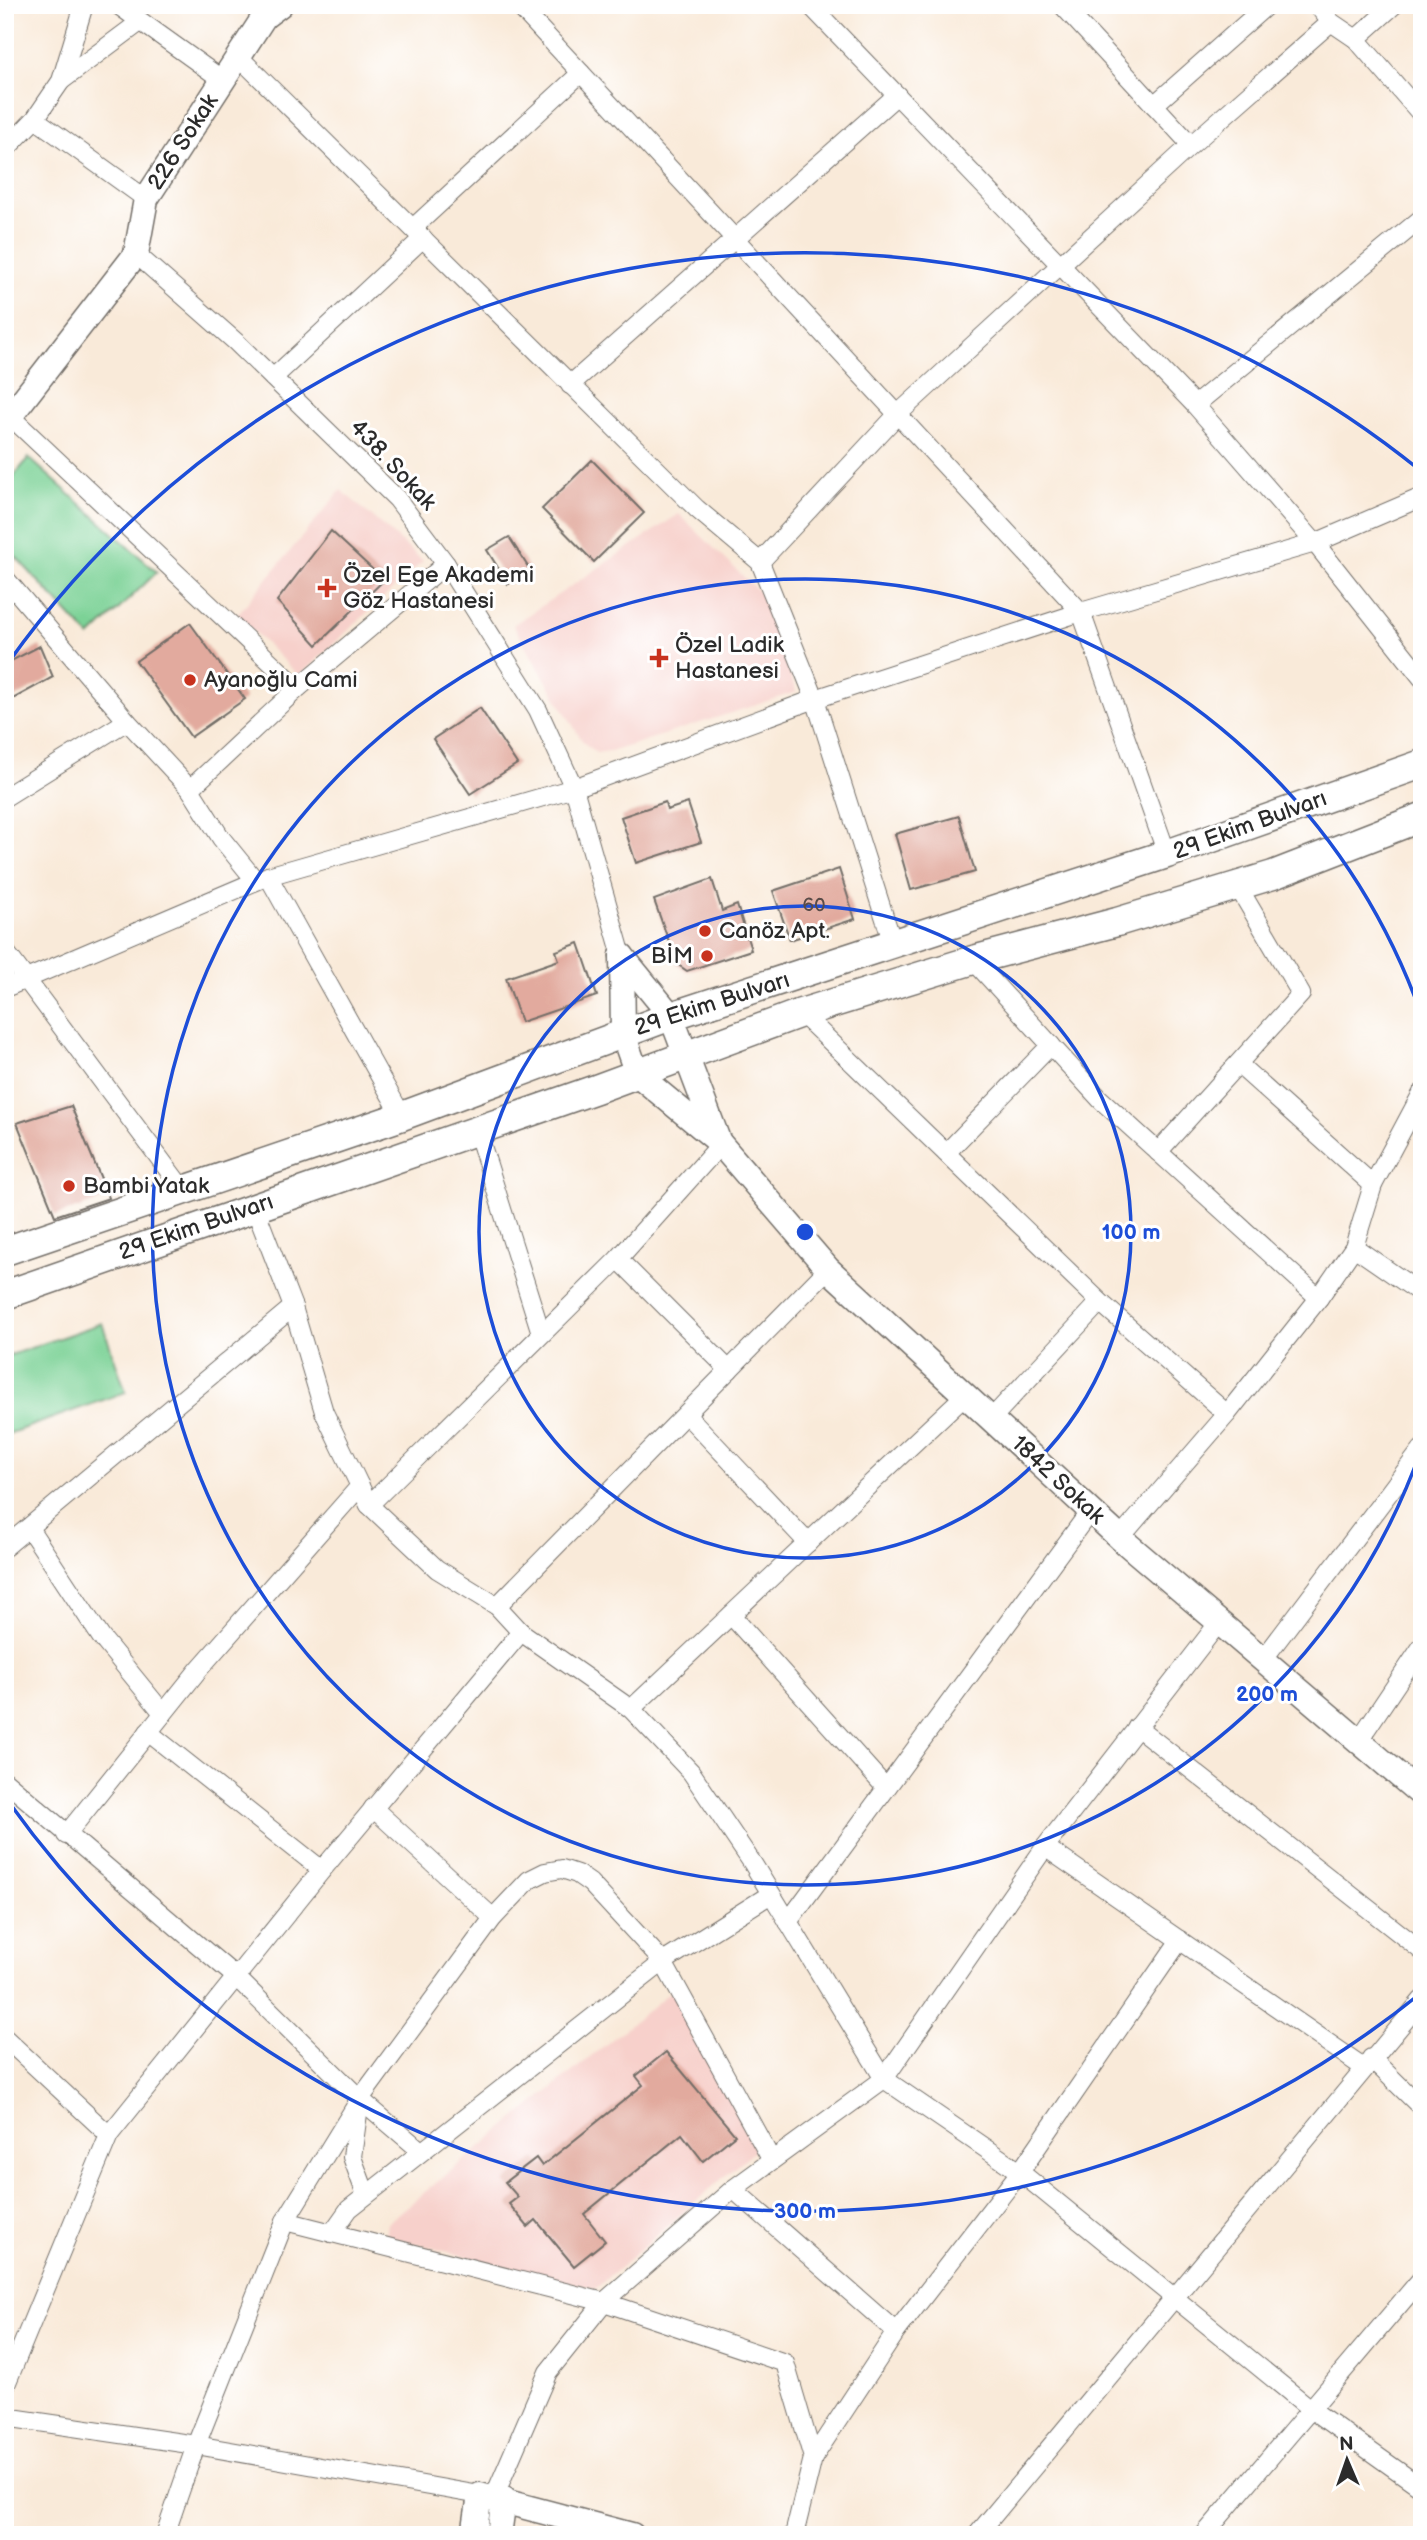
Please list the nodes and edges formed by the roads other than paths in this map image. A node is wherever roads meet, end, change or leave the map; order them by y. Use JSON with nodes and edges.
{"nodes":[{"id":1,"x":84,"y":5,"type":"edge"},
{"id":2,"x":118,"y":5,"type":"edge"},
{"id":3,"x":518,"y":5,"type":"edge"},
{"id":4,"x":810,"y":5,"type":"edge"},
{"id":5,"x":1062,"y":5,"type":"edge"},
{"id":6,"x":1268,"y":5,"type":"edge"},
{"id":7,"x":1317,"y":5,"type":"edge"},
{"id":8,"x":1394,"y":5,"type":"edge"},
{"id":9,"x":264,"y":9,"type":"edge"},
{"id":10,"x":140,"y":22,"type":"junction"},
{"id":11,"x":1331,"y":23,"type":"junction"},
{"id":12,"x":1356,"y":39,"type":"junction"},
{"id":13,"x":239,"y":57,"type":"junction"},
{"id":14,"x":581,"y":73,"type":"junction"},
{"id":15,"x":61,"y":81,"type":"junction"},
{"id":16,"x":224,"y":81,"type":"junction"},
{"id":17,"x":897,"y":95,"type":"junction"},
{"id":18,"x":1154,"y":105,"type":"junction"},
{"id":19,"x":1422,"y":115,"type":"edge"},
{"id":20,"x":35,"y":118,"type":"junction"},
{"id":21,"x":1191,"y":145,"type":"junction"},
{"id":22,"x":5,"y":150,"type":"edge"},
{"id":23,"x":146,"y":199,"type":"junction"},
{"id":24,"x":1421,"y":221,"type":"edge"},
{"id":25,"x":418,"y":233,"type":"junction"},
{"id":26,"x":734,"y":237,"type":"junction"},
{"id":27,"x":136,"y":254,"type":"junction"},
{"id":28,"x":1060,"y":265,"type":"junction"},
{"id":29,"x":273,"y":378,"type":"junction"},
{"id":30,"x":570,"y":386,"type":"junction"},
{"id":31,"x":1195,"y":405,"type":"junction"},
{"id":32,"x":898,"y":414,"type":"junction"},
{"id":33,"x":8,"y":420,"type":"edge"},
{"id":34,"x":1422,"y":498,"type":"edge"},
{"id":35,"x":1315,"y":543,"type":"junction"},
{"id":36,"x":760,"y":562,"type":"junction"},
{"id":37,"x":446,"y":564,"type":"junction"},
{"id":38,"x":5,"y":578,"type":"edge"},
{"id":39,"x":1081,"y":612,"type":"junction"},
{"id":40,"x":1422,"y":678,"type":"edge"},
{"id":41,"x":298,"y":688,"type":"junction"},
{"id":42,"x":815,"y":699,"type":"junction"},
{"id":43,"x":127,"y":722,"type":"junction"},
{"id":44,"x":1422,"y":764,"type":"edge"},
{"id":45,"x":574,"y":788,"type":"junction"},
{"id":46,"x":190,"y":789,"type":"junction"},
{"id":47,"x":5,"y":797,"type":"edge"},
{"id":48,"x":1422,"y":817,"type":"edge"},
{"id":49,"x":1167,"y":854,"type":"junction"},
{"id":50,"x":262,"y":878,"type":"junction"},
{"id":51,"x":1237,"y":885,"type":"junction"},
{"id":52,"x":893,"y":944,"type":"junction"},
{"id":53,"x":5,"y":951,"type":"edge"},
{"id":54,"x":622,"y":956,"type":"junction"},
{"id":55,"x":973,"y":960,"type":"junction"},
{"id":56,"x":24,"y":979,"type":"junction"},
{"id":57,"x":5,"y":988,"type":"edge"},
{"id":58,"x":801,"y":1013,"type":"junction"},
{"id":59,"x":671,"y":1016,"type":"junction"},
{"id":60,"x":623,"y":1034,"type":"junction"},
{"id":61,"x":1051,"y":1045,"type":"junction"},
{"id":62,"x":687,"y":1056,"type":"junction"},
{"id":63,"x":1238,"y":1064,"type":"junction"},
{"id":64,"x":637,"y":1074,"type":"junction"},
{"id":65,"x":1422,"y":1093,"type":"edge"},
{"id":66,"x":402,"y":1116,"type":"junction"},
{"id":67,"x":477,"y":1130,"type":"junction"},
{"id":68,"x":720,"y":1142,"type":"junction"},
{"id":69,"x":1158,"y":1152,"type":"junction"},
{"id":70,"x":946,"y":1153,"type":"junction"},
{"id":71,"x":1373,"y":1185,"type":"junction"},
{"id":72,"x":184,"y":1191,"type":"junction"},
{"id":73,"x":254,"y":1206,"type":"junction"},
{"id":74,"x":1354,"y":1247,"type":"junction"},
{"id":75,"x":5,"y":1251,"type":"edge"},
{"id":76,"x":618,"y":1259,"type":"junction"},
{"id":77,"x":828,"y":1269,"type":"junction"},
{"id":78,"x":1422,"y":1294,"type":"edge"},
{"id":79,"x":5,"y":1295,"type":"edge"},
{"id":80,"x":1319,"y":1298,"type":"junction"},
{"id":81,"x":1100,"y":1301,"type":"junction"},
{"id":82,"x":293,"y":1307,"type":"junction"},
{"id":83,"x":541,"y":1333,"type":"junction"},
{"id":84,"x":729,"y":1370,"type":"junction"},
{"id":85,"x":965,"y":1395,"type":"junction"},
{"id":86,"x":686,"y":1413,"type":"junction"},
{"id":87,"x":1227,"y":1414,"type":"junction"},
{"id":88,"x":992,"y":1418,"type":"junction"},
{"id":89,"x":1422,"y":1448,"type":"edge"},
{"id":90,"x":360,"y":1486,"type":"junction"},
{"id":91,"x":369,"y":1505,"type":"junction"},
{"id":92,"x":1091,"y":1510,"type":"junction"},
{"id":93,"x":29,"y":1528,"type":"junction"},
{"id":94,"x":1120,"y":1538,"type":"junction"},
{"id":95,"x":808,"y":1543,"type":"junction"},
{"id":96,"x":5,"y":1547,"type":"edge"},
{"id":97,"x":497,"y":1606,"type":"junction"},
{"id":98,"x":731,"y":1615,"type":"junction"},
{"id":99,"x":1220,"y":1622,"type":"junction"},
{"id":100,"x":521,"y":1632,"type":"junction"},
{"id":101,"x":1422,"y":1646,"type":"edge"},
{"id":102,"x":1262,"y":1661,"type":"junction"},
{"id":103,"x":631,"y":1709,"type":"junction"},
{"id":104,"x":163,"y":1713,"type":"junction"},
{"id":105,"x":1137,"y":1727,"type":"junction"},
{"id":106,"x":148,"y":1732,"type":"junction"},
{"id":107,"x":1359,"y":1740,"type":"junction"},
{"id":108,"x":5,"y":1781,"type":"edge"},
{"id":109,"x":886,"y":1788,"type":"junction"},
{"id":110,"x":1422,"y":1795,"type":"edge"},
{"id":111,"x":373,"y":1808,"type":"junction"},
{"id":112,"x":66,"y":1835,"type":"junction"},
{"id":113,"x":1045,"y":1847,"type":"junction"},
{"id":114,"x":322,"y":1870,"type":"junction"},
{"id":115,"x":771,"y":1894,"type":"junction"},
{"id":116,"x":493,"y":1918,"type":"junction"},
{"id":117,"x":788,"y":1922,"type":"junction"},
{"id":118,"x":1180,"y":1940,"type":"junction"},
{"id":119,"x":1422,"y":1951,"type":"edge"},
{"id":120,"x":663,"y":1962,"type":"junction"},
{"id":121,"x":236,"y":1977,"type":"junction"},
{"id":122,"x":1422,"y":2000,"type":"edge"},
{"id":123,"x":5,"y":2038,"type":"edge"},
{"id":124,"x":1367,"y":2062,"type":"junction"},
{"id":125,"x":884,"y":2079,"type":"junction"},
{"id":126,"x":360,"y":2099,"type":"junction"},
{"id":127,"x":1422,"y":2108,"type":"edge"},
{"id":128,"x":109,"y":2135,"type":"junction"},
{"id":129,"x":421,"y":2151,"type":"junction"},
{"id":130,"x":771,"y":2159,"type":"junction"},
{"id":131,"x":1020,"y":2172,"type":"junction"},
{"id":132,"x":733,"y":2189,"type":"junction"},
{"id":133,"x":366,"y":2195,"type":"junction"},
{"id":134,"x":285,"y":2221,"type":"junction"},
{"id":135,"x":332,"y":2233,"type":"junction"},
{"id":136,"x":1422,"y":2278,"type":"edge"},
{"id":137,"x":1174,"y":2295,"type":"junction"},
{"id":138,"x":604,"y":2302,"type":"junction"},
{"id":139,"x":896,"y":2332,"type":"junction"},
{"id":140,"x":5,"y":2387,"type":"edge"},
{"id":141,"x":1312,"y":2410,"type":"junction"},
{"id":142,"x":5,"y":2417,"type":"edge"},
{"id":143,"x":196,"y":2445,"type":"junction"},
{"id":144,"x":813,"y":2458,"type":"junction"},
{"id":145,"x":1422,"y":2488,"type":"edge"},
{"id":146,"x":493,"y":2497,"type":"junction"},
{"id":147,"x":165,"y":2535,"type":"edge"},
{"id":148,"x":474,"y":2535,"type":"edge"},
{"id":149,"x":499,"y":2535,"type":"edge"},
{"id":150,"x":632,"y":2535,"type":"edge"},
{"id":151,"x":794,"y":2535,"type":"edge"},
{"id":152,"x":977,"y":2535,"type":"edge"},
{"id":153,"x":1204,"y":2535,"type":"edge"}],
"edges":[{"from":1,"to":15,"type":"street"},
{"from":2,"to":10,"type":"street"},
{"from":3,"to":14,"type":"street"},
{"from":4,"to":17,"type":"street"},
{"from":5,"to":18,"type":"street"},
{"from":6,"to":18,"type":"street"},
{"from":7,"to":11,"type":"street"},
{"from":8,"to":12,"type":"street"},
{"from":9,"to":13,"type":"street","name":"226 Sokak"},
{"from":10,"to":15,"type":"street"},
{"from":10,"to":16,"type":"street"},
{"from":11,"to":12,"type":"street"},
{"from":11,"to":21,"type":"street"},
{"from":12,"to":19,"type":"street"},
{"from":13,"to":16,"type":"street","name":"226 Sokak"},
{"from":13,"to":25,"type":"street"},
{"from":14,"to":25,"type":"street"},
{"from":14,"to":26,"type":"street"},
{"from":15,"to":20,"type":"street"},
{"from":16,"to":23,"type":"street","name":"226 Sokak"},
{"from":17,"to":26,"type":"street"},
{"from":17,"to":28,"type":"street"},
{"from":18,"to":21,"type":"street"},
{"from":20,"to":22,"type":"street"},
{"from":20,"to":23,"type":"street"},
{"from":21,"to":28,"type":"street"},
{"from":23,"to":27,"type":"street","name":"226 Sokak"},
{"from":24,"to":31,"type":"street"},
{"from":25,"to":29,"type":"street"},
{"from":25,"to":30,"type":"street"},
{"from":26,"to":30,"type":"street"},
{"from":26,"to":32,"type":"street"},
{"from":27,"to":29,"type":"street","name":"438. Sokak"},
{"from":27,"to":33,"type":"street","name":"226 Sokak"},
{"from":28,"to":31,"type":"street"},
{"from":28,"to":32,"type":"street"},
{"from":29,"to":37,"type":"street","name":"438. Sokak"},
{"from":30,"to":36,"type":"street"},
{"from":31,"to":35,"type":"street"},
{"from":32,"to":36,"type":"street"},
{"from":32,"to":39,"type":"street"},
{"from":33,"to":41,"type":"street"},
{"from":34,"to":35,"type":"street"},
{"from":35,"to":39,"type":"street"},
{"from":35,"to":40,"type":"street"},
{"from":36,"to":42,"type":"street"},
{"from":37,"to":41,"type":"street"},
{"from":37,"to":45,"type":"street","name":"438. Sokak"},
{"from":38,"to":43,"type":"street"},
{"from":39,"to":42,"type":"street"},
{"from":39,"to":49,"type":"street"},
{"from":41,"to":46,"type":"street"},
{"from":42,"to":45,"type":"street"},
{"from":42,"to":52,"type":"street"},
{"from":43,"to":46,"type":"street"},
{"from":43,"to":47,"type":"street"},
{"from":44,"to":49,"type":"main road","name":"29 Ekim Bulvarı"},
{"from":45,"to":50,"type":"street"},
{"from":45,"to":54,"type":"street","name":"438. Sokak"},
{"from":46,"to":50,"type":"street"},
{"from":48,"to":51,"type":"main road","name":"29 Ekim Bulvarı"},
{"from":49,"to":52,"type":"main road","name":"29 Ekim Bulvarı"},
{"from":50,"to":56,"type":"street"},
{"from":50,"to":66,"type":"street"},
{"from":51,"to":55,"type":"main road","name":"29 Ekim Bulvarı"},
{"from":51,"to":63,"type":"street"},
{"from":52,"to":59,"type":"main road","name":"29 Ekim Bulvarı"},
{"from":53,"to":56,"type":"street"},
{"from":54,"to":59,"type":"street"},
{"from":54,"to":60,"type":"street"},
{"from":55,"to":58,"type":"main road","name":"29 Ekim Bulvarı"},
{"from":55,"to":61,"type":"street"},
{"from":56,"to":57,"type":"street"},
{"from":56,"to":72,"type":"street"},
{"from":58,"to":62,"type":"main road","name":"29 Ekim Bulvarı"},
{"from":58,"to":70,"type":"street"},
{"from":59,"to":60,"type":"main road","name":"29 Ekim Bulvarı"},
{"from":59,"to":62,"type":"street"},
{"from":60,"to":64,"type":"street"},
{"from":60,"to":66,"type":"main road","name":"29 Ekim Bulvarı"},
{"from":61,"to":69,"type":"street"},
{"from":61,"to":70,"type":"street"},
{"from":62,"to":64,"type":"main road","name":"29 Ekim Bulvarı"},
{"from":62,"to":68,"type":"street"},
{"from":63,"to":69,"type":"street"},
{"from":63,"to":71,"type":"street"},
{"from":64,"to":67,"type":"main road","name":"29 Ekim Bulvarı"},
{"from":64,"to":68,"type":"street"},
{"from":65,"to":71,"type":"street"},
{"from":66,"to":72,"type":"main road","name":"29 Ekim Bulvarı"},
{"from":67,"to":73,"type":"main road","name":"29 Ekim Bulvarı"},
{"from":67,"to":83,"type":"street"},
{"from":68,"to":76,"type":"street"},
{"from":68,"to":77,"type":"street","name":"1842 Sokak"},
{"from":69,"to":80,"type":"street"},
{"from":70,"to":81,"type":"street"},
{"from":71,"to":74,"type":"street"},
{"from":72,"to":75,"type":"main road","name":"29 Ekim Bulvarı"},
{"from":73,"to":79,"type":"main road","name":"29 Ekim Bulvarı"},
{"from":73,"to":82,"type":"street"},
{"from":74,"to":78,"type":"street"},
{"from":74,"to":80,"type":"street"},
{"from":76,"to":83,"type":"street"},
{"from":76,"to":84,"type":"street"},
{"from":77,"to":84,"type":"street"},
{"from":77,"to":85,"type":"street","name":"1842 Sokak"},
{"from":80,"to":87,"type":"street"},
{"from":81,"to":87,"type":"street"},
{"from":81,"to":88,"type":"street"},
{"from":82,"to":90,"type":"street"},
{"from":82,"to":93,"type":"street"},
{"from":83,"to":91,"type":"street"},
{"from":84,"to":86,"type":"street"},
{"from":85,"to":88,"type":"street","name":"1842 Sokak"},
{"from":85,"to":95,"type":"street"},
{"from":86,"to":95,"type":"street"},
{"from":86,"to":97,"type":"street"},
{"from":87,"to":94,"type":"street"},
{"from":88,"to":92,"type":"street","name":"1842 Sokak"},
{"from":89,"to":102,"type":"street"},
{"from":90,"to":91,"type":"street"},
{"from":90,"to":104,"type":"street"},
{"from":91,"to":97,"type":"street"},
{"from":92,"to":94,"type":"street","name":"1842 Sokak"},
{"from":92,"to":109,"type":"street"},
{"from":93,"to":96,"type":"street"},
{"from":93,"to":104,"type":"street"},
{"from":94,"to":99,"type":"street","name":"1842 Sokak"},
{"from":95,"to":98,"type":"street"},
{"from":97,"to":100,"type":"street"},
{"from":98,"to":103,"type":"street"},
{"from":98,"to":109,"type":"street"},
{"from":99,"to":102,"type":"street","name":"1842 Sokak"},
{"from":99,"to":105,"type":"street"},
{"from":100,"to":103,"type":"street"},
{"from":100,"to":111,"type":"street"},
{"from":101,"to":107,"type":"street"},
{"from":102,"to":107,"type":"street","name":"1842 Sokak"},
{"from":103,"to":115,"type":"street"},
{"from":104,"to":106,"type":"street"},
{"from":105,"to":113,"type":"street"},
{"from":105,"to":119,"type":"street"},
{"from":106,"to":112,"type":"street"},
{"from":106,"to":114,"type":"street"},
{"from":107,"to":110,"type":"street","name":"1842 Sokak"},
{"from":108,"to":112,"type":"street"},
{"from":109,"to":117,"type":"street"},
{"from":111,"to":114,"type":"street"},
{"from":111,"to":116,"type":"street"},
{"from":112,"to":121,"type":"street"},
{"from":113,"to":118,"type":"street"},
{"from":113,"to":125,"type":"street"},
{"from":114,"to":121,"type":"street"},
{"from":115,"to":117,"type":"street"},
{"from":115,"to":120,"type":"street"},
{"from":116,"to":120,"type":"street"},
{"from":116,"to":126,"type":"street"},
{"from":117,"to":125,"type":"street"},
{"from":118,"to":124,"type":"street"},
{"from":118,"to":131,"type":"street"},
{"from":120,"to":129,"type":"street"},
{"from":120,"to":130,"type":"street"},
{"from":121,"to":126,"type":"street"},
{"from":121,"to":128,"type":"street"},
{"from":122,"to":124,"type":"street"},
{"from":123,"to":128,"type":"street"},
{"from":124,"to":127,"type":"street"},
{"from":124,"to":137,"type":"street"},
{"from":125,"to":130,"type":"street"},
{"from":125,"to":131,"type":"street"},
{"from":126,"to":129,"type":"street"},
{"from":126,"to":133,"type":"street"},
{"from":126,"to":134,"type":"street"},
{"from":128,"to":140,"type":"street"},
{"from":129,"to":133,"type":"street"},
{"from":130,"to":132,"type":"street"},
{"from":131,"to":137,"type":"street"},
{"from":131,"to":139,"type":"street"},
{"from":132,"to":138,"type":"street"},
{"from":132,"to":139,"type":"street"},
{"from":133,"to":135,"type":"street"},
{"from":134,"to":135,"type":"street"},
{"from":134,"to":143,"type":"street"},
{"from":135,"to":138,"type":"street"},
{"from":136,"to":141,"type":"street"},
{"from":137,"to":141,"type":"street"},
{"from":137,"to":152,"type":"street"},
{"from":138,"to":144,"type":"street"},
{"from":138,"to":146,"type":"street"},
{"from":139,"to":144,"type":"street"},
{"from":141,"to":145,"type":"street"},
{"from":141,"to":153,"type":"street"},
{"from":142,"to":143,"type":"street"},
{"from":143,"to":146,"type":"street"},
{"from":143,"to":147,"type":"street"},
{"from":144,"to":151,"type":"street"},
{"from":146,"to":148,"type":"street"},
{"from":146,"to":149,"type":"street"},
{"from":146,"to":150,"type":"street"}]}
